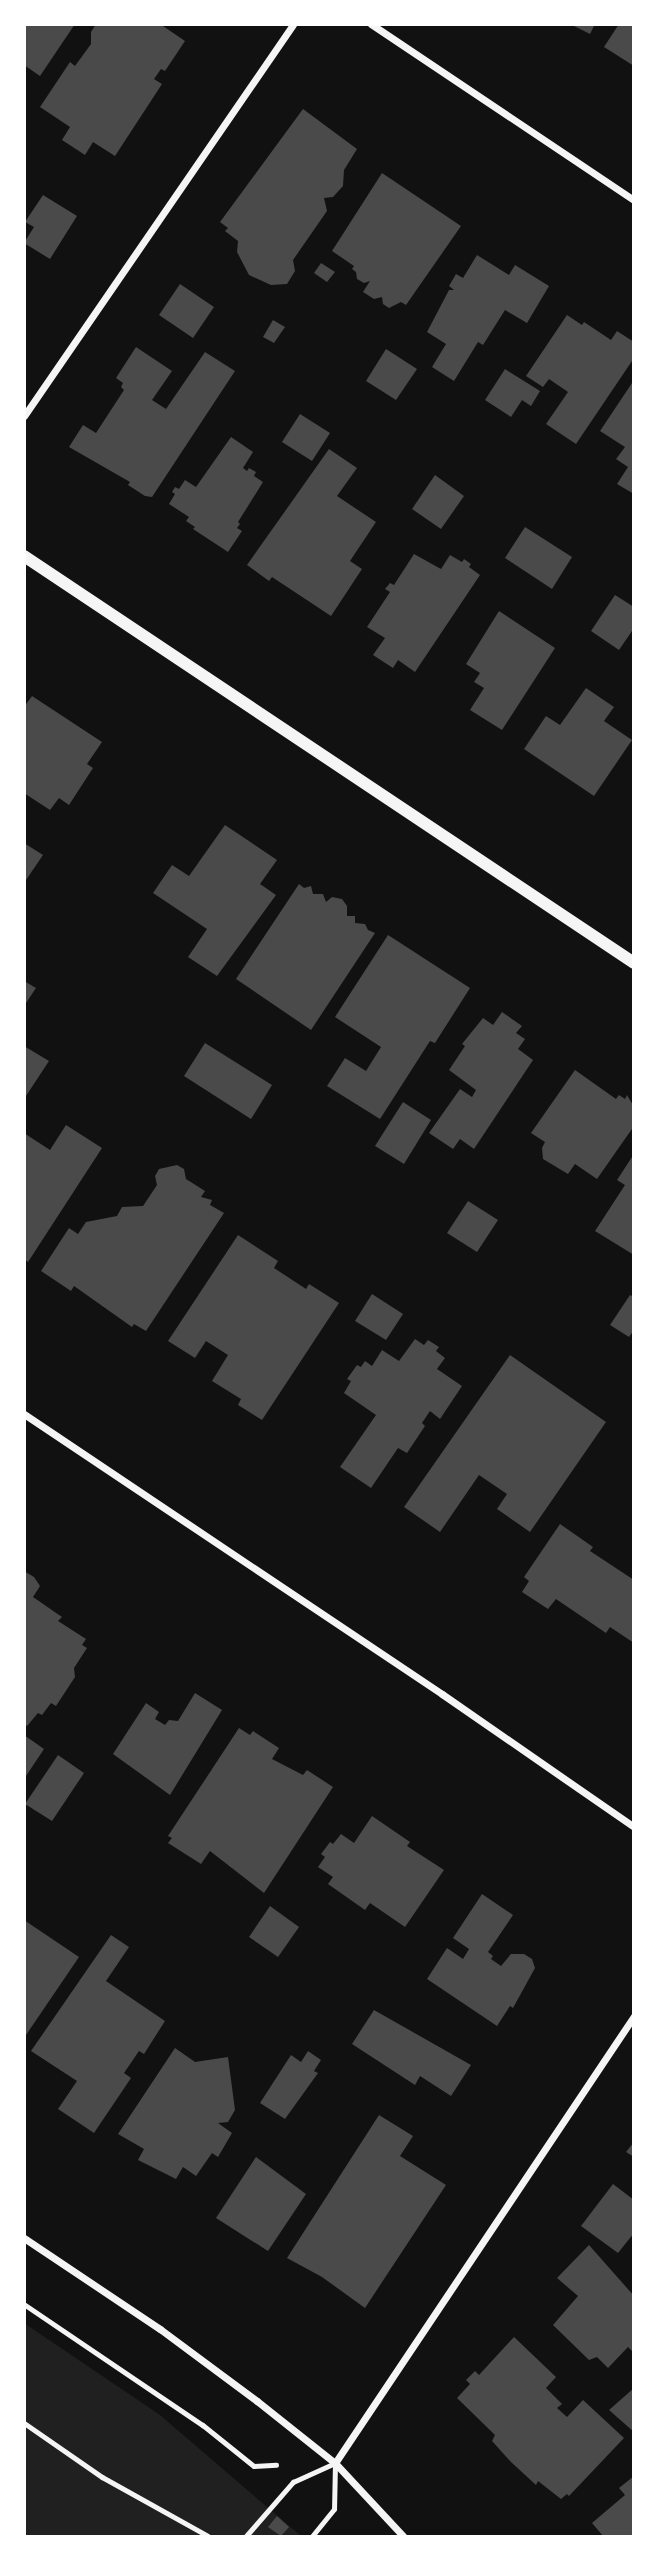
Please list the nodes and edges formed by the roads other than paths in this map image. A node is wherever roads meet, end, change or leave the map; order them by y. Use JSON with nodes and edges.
{"nodes":[{"id":1,"x":293,"y":24,"type":"edge"},
{"id":2,"x":371,"y":24,"type":"edge"},
{"id":3,"x":634,"y":200,"type":"edge"},
{"id":4,"x":24,"y":416,"type":"edge"},
{"id":5,"x":24,"y":556,"type":"edge"},
{"id":6,"x":634,"y":963,"type":"edge"},
{"id":7,"x":24,"y":1414,"type":"edge"},
{"id":8,"x":634,"y":1827,"type":"edge"},
{"id":9,"x":634,"y":2016,"type":"edge"},
{"id":10,"x":24,"y":2238,"type":"edge"},
{"id":11,"x":24,"y":2423,"type":"edge"},
{"id":12,"x":335,"y":2463,"type":"junction"},
{"id":13,"x":208,"y":2536,"type":"edge"},
{"id":14,"x":246,"y":2536,"type":"edge"},
{"id":15,"x":312,"y":2536,"type":"edge"},
{"id":16,"x":403,"y":2536,"type":"edge"}],
"edges":[{"from":1,"to":4,"type":"street"},
{"from":2,"to":3,"type":"street"},
{"from":5,"to":6,"type":"street"},
{"from":7,"to":8,"type":"street"},
{"from":9,"to":12,"type":"street"},
{"from":10,"to":12,"type":"street"},
{"from":11,"to":13,"type":"lane"},
{"from":12,"to":14,"type":"lane"},
{"from":12,"to":15,"type":"lane"},
{"from":12,"to":16,"type":"street"}]}
